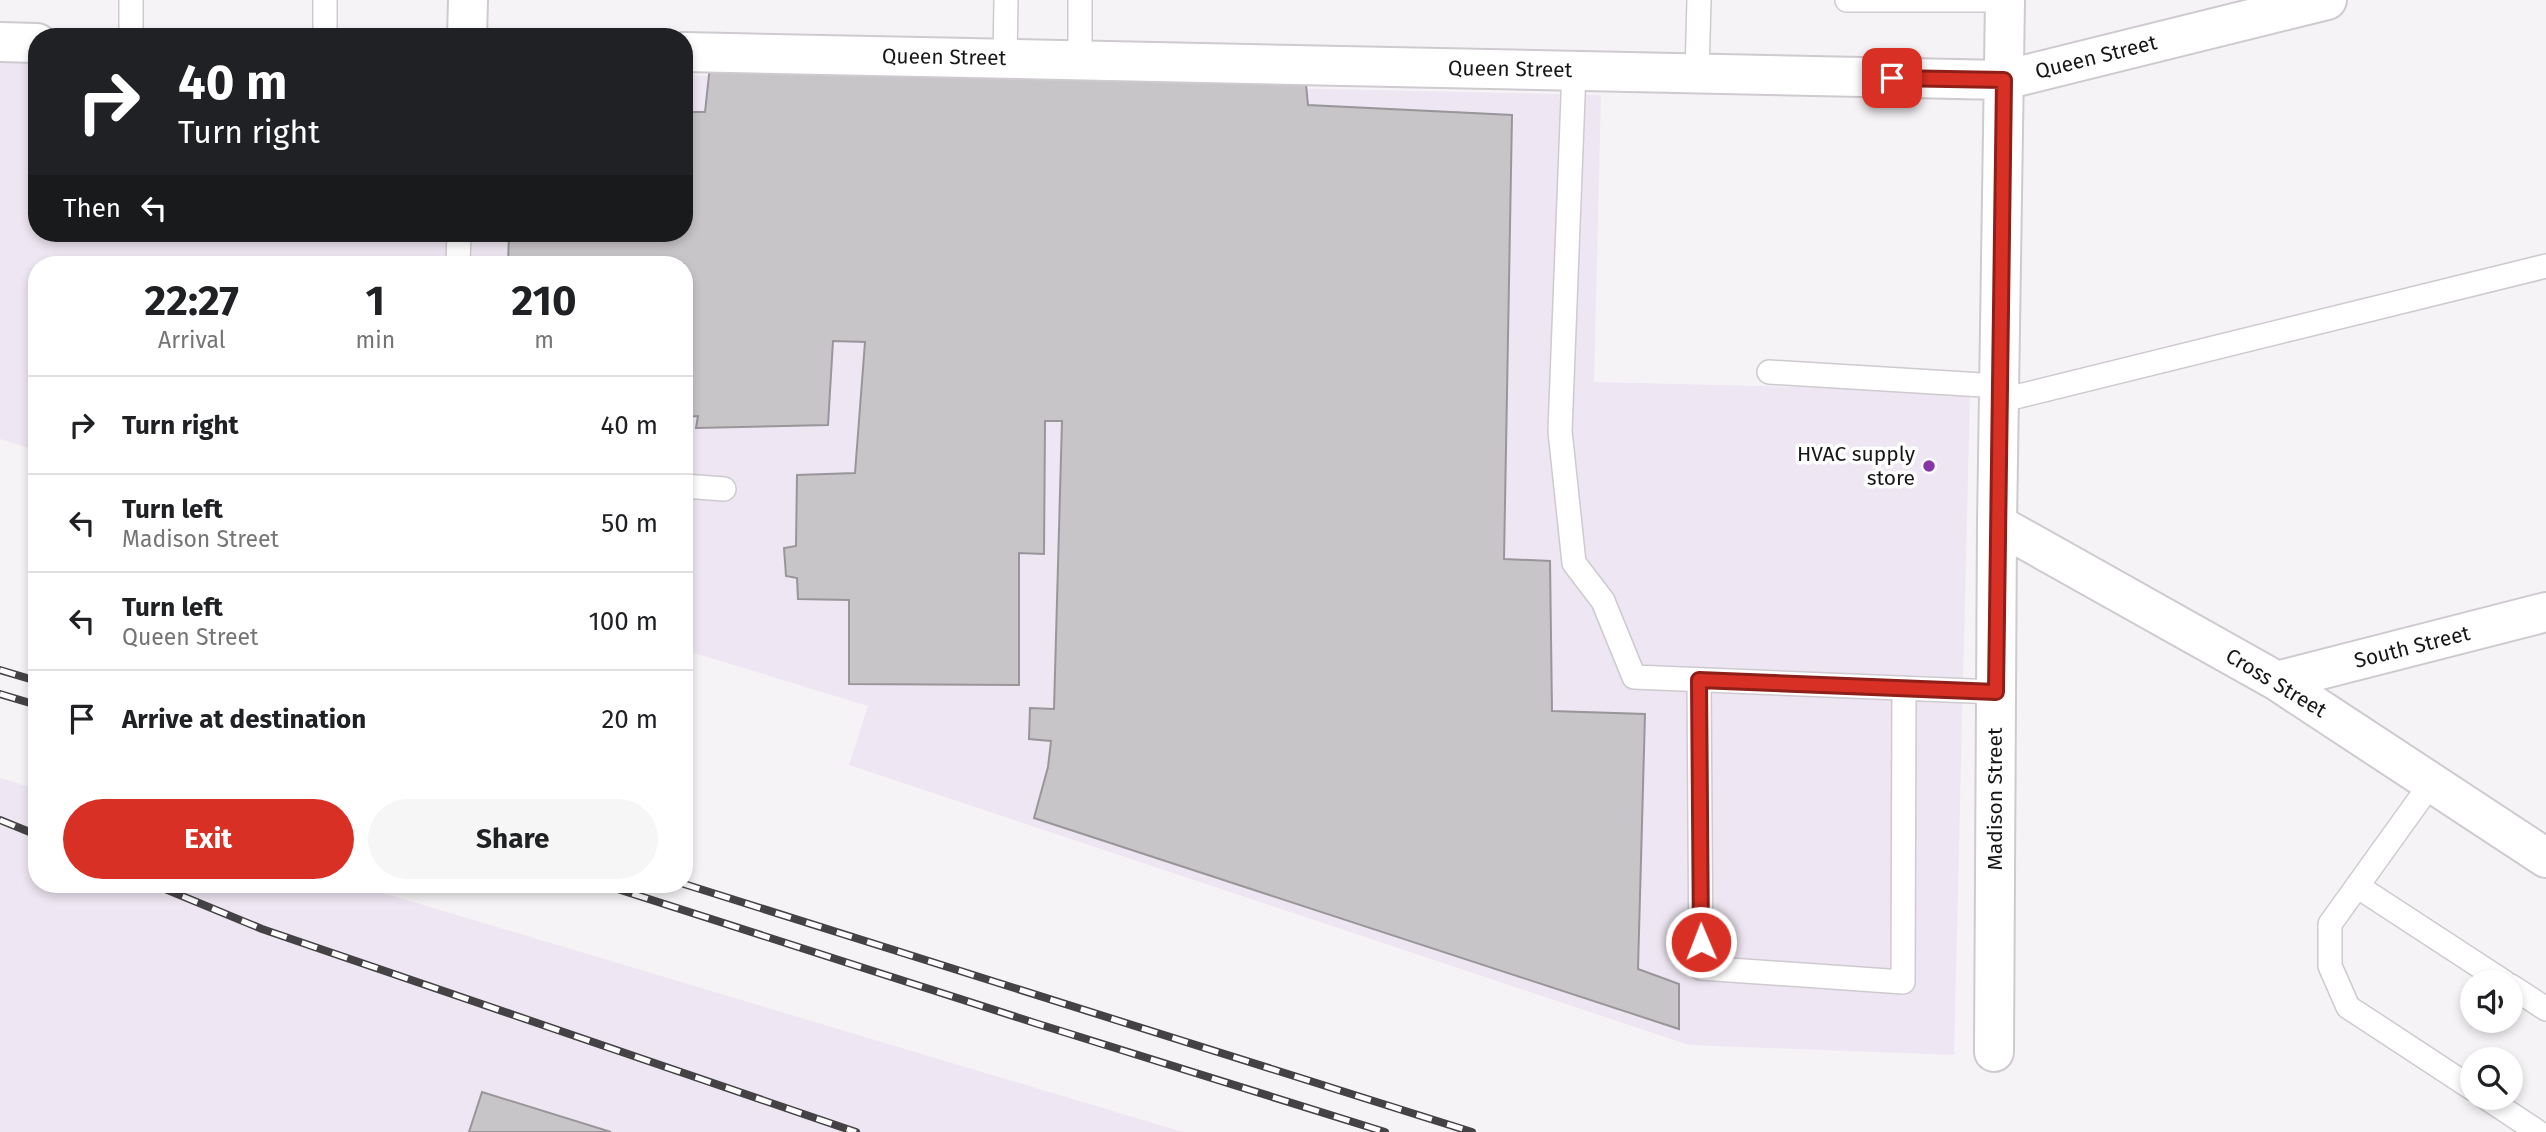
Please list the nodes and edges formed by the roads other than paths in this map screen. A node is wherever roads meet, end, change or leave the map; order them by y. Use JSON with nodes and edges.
{"nodes":[{"id":1,"x":131,"y":0,"type":"edge"},
{"id":2,"x":325,"y":0,"type":"edge"},
{"id":3,"x":468,"y":0,"type":"edge"},
{"id":4,"x":1006,"y":0,"type":"edge"},
{"id":5,"x":1080,"y":0,"type":"edge"},
{"id":6,"x":1699,"y":0,"type":"edge"},
{"id":7,"x":1847,"y":0,"type":"edge"},
{"id":8,"x":2005,"y":0,"type":"edge"},
{"id":9,"x":2327,"y":0,"type":"edge"},
{"id":10,"x":131,"y":28,"type":"edge"},
{"id":11,"x":325,"y":28,"type":"edge"},
{"id":12,"x":467,"y":28,"type":"edge"},
{"id":13,"x":0,"y":42,"type":"edge"},
{"id":14,"x":28,"y":43,"type":"edge"},
{"id":15,"x":693,"y":52,"type":"edge"},
{"id":16,"x":1005,"y":58,"type":"junction"},
{"id":17,"x":1080,"y":60,"type":"junction"},
{"id":18,"x":1574,"y":71,"type":"junction"},
{"id":19,"x":1697,"y":74,"type":"junction"},
{"id":20,"x":2004,"y":80,"type":"junction"},
{"id":21,"x":2546,"y":266,"type":"edge"},
{"id":22,"x":1769,"y":372,"type":"dead end"},
{"id":23,"x":1999,"y":394,"type":"junction"},
{"id":24,"x":693,"y":487,"type":"edge"},
{"id":25,"x":724,"y":489,"type":"dead end"},
{"id":26,"x":1997,"y":524,"type":"junction"},
{"id":27,"x":2546,"y":612,"type":"edge"},
{"id":28,"x":1699,"y":680,"type":"junction"},
{"id":29,"x":2277,"y":681,"type":"junction"},
{"id":30,"x":1903,"y":688,"type":"junction"},
{"id":31,"x":1996,"y":692,"type":"junction"},
{"id":32,"x":2431,"y":782,"type":"junction"},
{"id":33,"x":2546,"y":858,"type":"edge"},
{"id":34,"x":2357,"y":886,"type":"junction"},
{"id":35,"x":2486,"y":970,"type":"edge"},
{"id":36,"x":2523,"y":994,"type":"edge"},
{"id":37,"x":2546,"y":1009,"type":"edge"},
{"id":38,"x":1994,"y":1052,"type":"dead end"},
{"id":39,"x":2460,"y":1080,"type":"edge"},
{"id":40,"x":2505,"y":1110,"type":"edge"},
{"id":41,"x":2538,"y":1132,"type":"edge"}],
"edges":[{"from":1,"to":10,"type":"lane"},
{"from":2,"to":11,"type":"lane"},
{"from":3,"to":12,"type":"street"},
{"from":4,"to":16,"type":"lane"},
{"from":5,"to":17,"type":"lane"},
{"from":6,"to":19,"type":"lane"},
{"from":7,"to":8,"type":"lane"},
{"from":8,"to":20,"type":"street","name":"Madison Street"},
{"from":9,"to":20,"type":"street","name":"Queen Street"},
{"from":13,"to":14,"type":"street"},
{"from":15,"to":16,"type":"street","name":"Queen Street"},
{"from":16,"to":17,"type":"street","name":"Queen Street"},
{"from":17,"to":18,"type":"street","name":"Queen Street"},
{"from":18,"to":19,"type":"street","name":"Queen Street"},
{"from":18,"to":28,"type":"lane"},
{"from":19,"to":20,"type":"street","name":"Queen Street"},
{"from":20,"to":23,"type":"street","name":"Madison Street"},
{"from":21,"to":23,"type":"lane"},
{"from":22,"to":23,"type":"lane"},
{"from":23,"to":26,"type":"street","name":"Madison Street"},
{"from":24,"to":25,"type":"lane"},
{"from":26,"to":29,"type":"street","name":"Cross Street"},
{"from":26,"to":31,"type":"street","name":"Madison Street"},
{"from":27,"to":29,"type":"street","name":"South Street"},
{"from":28,"to":30,"type":"lane"},
{"from":28,"to":30,"type":"lane"},
{"from":29,"to":32,"type":"street","name":"Cross Street"},
{"from":30,"to":31,"type":"lane"},
{"from":31,"to":38,"type":"street","name":"Madison Street"},
{"from":32,"to":33,"type":"street","name":"Cross Street"},
{"from":32,"to":34,"type":"lane"},
{"from":34,"to":35,"type":"lane"},
{"from":34,"to":39,"type":"lane"},
{"from":36,"to":37,"type":"lane"},
{"from":40,"to":41,"type":"lane"}]}
